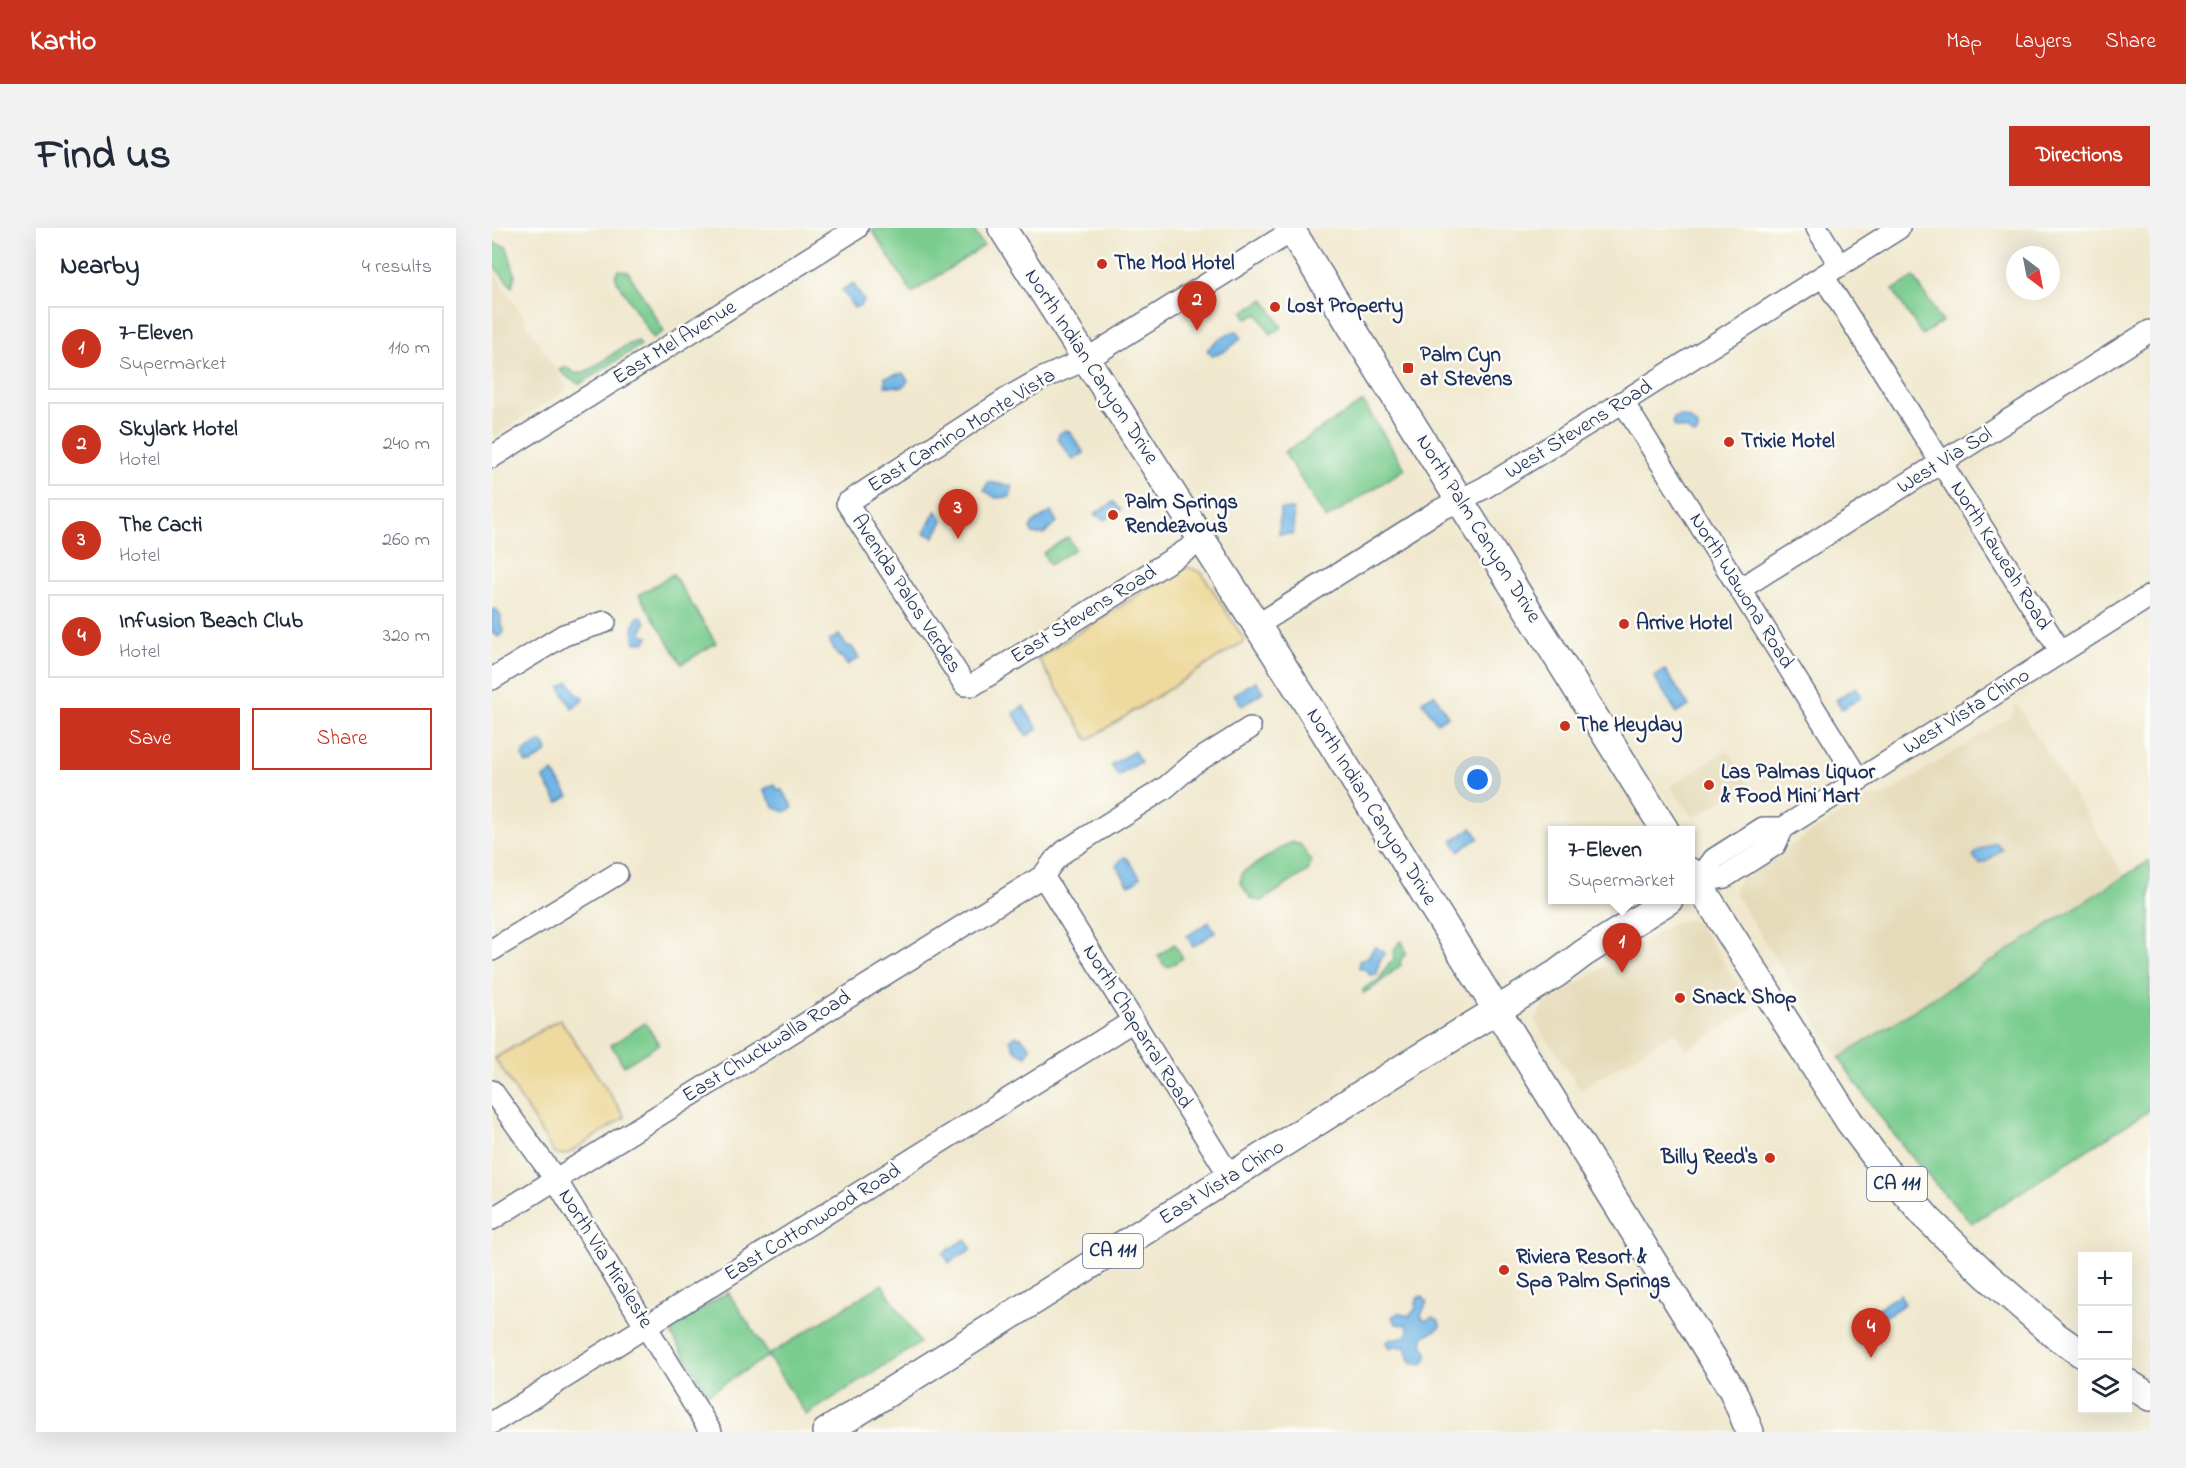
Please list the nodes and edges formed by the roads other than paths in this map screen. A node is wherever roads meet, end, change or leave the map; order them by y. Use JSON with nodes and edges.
{"nodes":[{"id":1,"x":858,"y":228,"type":"edge"},
{"id":2,"x":1002,"y":228,"type":"edge"},
{"id":3,"x":1817,"y":228,"type":"edge"},
{"id":4,"x":1899,"y":228,"type":"edge"},
{"id":5,"x":1291,"y":230,"type":"edge"},
{"id":6,"x":1832,"y":271,"type":"junction"},
{"id":7,"x":2150,"y":331,"type":"edge"},
{"id":8,"x":1088,"y":359,"type":"junction"},
{"id":9,"x":1623,"y":402,"type":"junction"},
{"id":10,"x":492,"y":457,"type":"edge"},
{"id":11,"x":1942,"y":463,"type":"junction"},
{"id":12,"x":1460,"y":500,"type":"junction"},
{"id":13,"x":847,"y":503,"type":"joint"},
{"id":14,"x":1201,"y":541,"type":"junction"},
{"id":15,"x":1740,"y":589,"type":"junction"},
{"id":16,"x":2150,"y":596,"type":"edge"},
{"id":17,"x":605,"y":622,"type":"dead end"},
{"id":18,"x":1256,"y":626,"type":"junction"},
{"id":19,"x":2061,"y":652,"type":"junction"},
{"id":20,"x":492,"y":679,"type":"edge"},
{"id":21,"x":965,"y":686,"type":"joint"},
{"id":22,"x":1250,"y":728,"type":"dead end"},
{"id":23,"x":1859,"y":780,"type":"junction"},
{"id":24,"x":1662,"y":826,"type":"edge"},
{"id":25,"x":617,"y":874,"type":"dead end"},
{"id":26,"x":1042,"y":876,"type":"junction"},
{"id":27,"x":1695,"y":878,"type":"edge"},
{"id":28,"x":1695,"y":883,"type":"edge"},
{"id":29,"x":1663,"y":904,"type":"edge"},
{"id":30,"x":492,"y":950,"type":"edge"},
{"id":31,"x":1497,"y":1011,"type":"junction"},
{"id":32,"x":1133,"y":1021,"type":"junction"},
{"id":33,"x":492,"y":1090,"type":"edge"},
{"id":34,"x":1231,"y":1178,"type":"junction"},
{"id":35,"x":555,"y":1180,"type":"junction"},
{"id":36,"x":492,"y":1219,"type":"edge"},
{"id":37,"x":647,"y":1327,"type":"junction"},
{"id":38,"x":2078,"y":1351,"type":"edge"},
{"id":39,"x":2132,"y":1386,"type":"edge"},
{"id":40,"x":1733,"y":1391,"type":"junction"},
{"id":41,"x":2150,"y":1397,"type":"edge"},
{"id":42,"x":492,"y":1424,"type":"edge"},
{"id":43,"x":711,"y":1432,"type":"edge"},
{"id":44,"x":826,"y":1432,"type":"edge"},
{"id":45,"x":1750,"y":1432,"type":"edge"},
{"id":46,"x":1770,"y":1432,"type":"edge"}],
"edges":[{"from":1,"to":10,"type":"street","name":"East Mel Avenue"},
{"from":2,"to":8,"type":"main road","name":"North Indian Canyon Drive"},
{"from":3,"to":6,"type":"street","name":"North Kaweah Road"},
{"from":4,"to":6,"type":"street","name":"West Stevens Road"},
{"from":5,"to":8,"type":"street","name":"East Camino Monte Vista"},
{"from":5,"to":12,"type":"main road","name":"North Palm Canyon Drive"},
{"from":6,"to":9,"type":"street","name":"West Stevens Road"},
{"from":6,"to":11,"type":"street","name":"North Kaweah Road"},
{"from":7,"to":11,"type":"street","name":"West Via Sol"},
{"from":8,"to":13,"type":"street","name":"East Camino Monte Vista"},
{"from":8,"to":14,"type":"main road","name":"North Indian Canyon Drive"},
{"from":9,"to":12,"type":"street","name":"West Stevens Road"},
{"from":9,"to":15,"type":"street","name":"North Wawona Road"},
{"from":11,"to":15,"type":"street","name":"West Via Sol"},
{"from":11,"to":19,"type":"street","name":"North Kaweah Road"},
{"from":12,"to":18,"type":"street","name":"West Stevens Road"},
{"from":12,"to":24,"type":"main road","name":"North Palm Canyon Drive"},
{"from":13,"to":21,"type":"street","name":"Avenida Palos Verdes"},
{"from":14,"to":18,"type":"main road","name":"North Indian Canyon Drive"},
{"from":14,"to":21,"type":"street","name":"East Stevens Road"},
{"from":15,"to":23,"type":"street","name":"North Wawona Road"},
{"from":16,"to":19,"type":"street","name":"West Vista Chino"},
{"from":17,"to":20,"type":"street"},
{"from":18,"to":31,"type":"main road","name":"North Indian Canyon Drive"},
{"from":19,"to":23,"type":"street","name":"West Vista Chino"},
{"from":22,"to":26,"type":"street","name":"East Chuckwalla Road"},
{"from":23,"to":27,"type":"street","name":"West Vista Chino"},
{"from":25,"to":30,"type":"street"},
{"from":26,"to":32,"type":"street","name":"North Chaparral Road"},
{"from":26,"to":35,"type":"street","name":"East Chuckwalla Road"},
{"from":28,"to":38,"type":"main road","number":"CA 111"},
{"from":29,"to":31,"type":"main road","number":"CA 111"},
{"from":31,"to":34,"type":"main road","name":"East Vista Chino","number":"CA 111"},
{"from":31,"to":40,"type":"main road","name":"North Indian Canyon Drive"},
{"from":32,"to":34,"type":"street","name":"North Chaparral Road"},
{"from":32,"to":37,"type":"street","name":"East Cottonwood Road"},
{"from":33,"to":35,"type":"street","name":"North Via Miraleste"},
{"from":34,"to":44,"type":"main road","name":"East Vista Chino","number":"CA 111"},
{"from":35,"to":36,"type":"street","name":"East Chuckwalla Road"},
{"from":35,"to":37,"type":"street","name":"North Via Miraleste"},
{"from":37,"to":42,"type":"street","name":"East Cottonwood Road"},
{"from":37,"to":43,"type":"street","name":"North Via Miraleste"},
{"from":39,"to":41,"type":"main road"},
{"from":40,"to":45,"type":"main road","name":"North Indian Canyon Drive"},
{"from":40,"to":46,"type":"main road","name":"North Indian Canyon Drive"}]}
